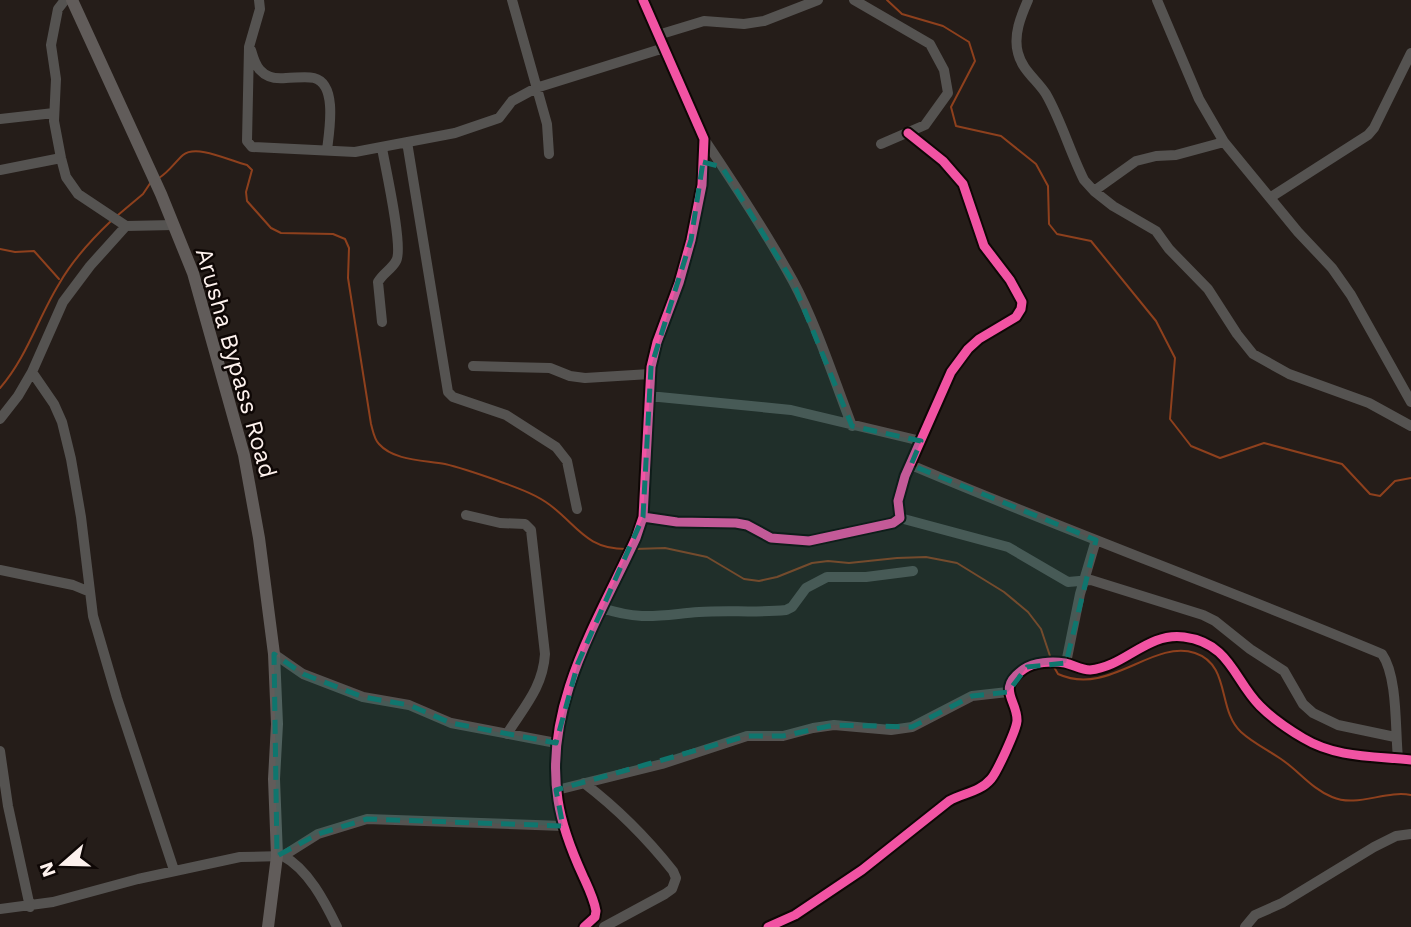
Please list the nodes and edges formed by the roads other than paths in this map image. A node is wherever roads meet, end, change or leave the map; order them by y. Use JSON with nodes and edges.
{"nodes":[{"id":1,"x":65,"y":0,"type":"edge"},
{"id":2,"x":72,"y":0,"type":"edge"},
{"id":3,"x":258,"y":0,"type":"edge"},
{"id":4,"x":512,"y":0,"type":"edge"},
{"id":5,"x":643,"y":0,"type":"edge"},
{"id":6,"x":818,"y":0,"type":"edge"},
{"id":7,"x":854,"y":0,"type":"edge"},
{"id":8,"x":1028,"y":0,"type":"edge"},
{"id":9,"x":1157,"y":0,"type":"edge"},
{"id":10,"x":658,"y":35,"type":"junction"},
{"id":11,"x":249,"y":47,"type":"junction"},
{"id":12,"x":664,"y":48,"type":"junction"},
{"id":13,"x":1411,"y":53,"type":"edge"},
{"id":14,"x":536,"y":88,"type":"junction"},
{"id":15,"x":54,"y":113,"type":"junction"},
{"id":16,"x":0,"y":119,"type":"edge"},
{"id":17,"x":908,"y":133,"type":"junction"},
{"id":18,"x":704,"y":139,"type":"junction"},
{"id":19,"x":407,"y":142,"type":"junction"},
{"id":20,"x":1224,"y":142,"type":"junction"},
{"id":21,"x":881,"y":144,"type":"dead end"},
{"id":22,"x":382,"y":148,"type":"junction"},
{"id":23,"x":327,"y":150,"type":"junction"},
{"id":24,"x":548,"y":154,"type":"dead end"},
{"id":25,"x":61,"y":158,"type":"junction"},
{"id":26,"x":703,"y":162,"type":"junction"},
{"id":27,"x":722,"y":166,"type":"junction"},
{"id":28,"x":0,"y":170,"type":"edge"},
{"id":29,"x":1094,"y":191,"type":"junction"},
{"id":30,"x":1272,"y":197,"type":"junction"},
{"id":31,"x":118,"y":220,"type":"junction"},
{"id":32,"x":173,"y":225,"type":"junction"},
{"id":33,"x":382,"y":322,"type":"dead end"},
{"id":34,"x":473,"y":366,"type":"dead end"},
{"id":35,"x":32,"y":372,"type":"junction"},
{"id":36,"x":650,"y":374,"type":"junction"},
{"id":37,"x":649,"y":396,"type":"junction"},
{"id":38,"x":1411,"y":401,"type":"edge"},
{"id":39,"x":0,"y":419,"type":"edge"},
{"id":40,"x":852,"y":426,"type":"junction"},
{"id":41,"x":1411,"y":426,"type":"edge"},
{"id":42,"x":921,"y":441,"type":"junction"},
{"id":43,"x":911,"y":465,"type":"junction"},
{"id":44,"x":577,"y":509,"type":"dead end"},
{"id":45,"x":466,"y":514,"type":"dead end"},
{"id":46,"x":643,"y":517,"type":"junction"},
{"id":47,"x":900,"y":518,"type":"junction"},
{"id":48,"x":1096,"y":540,"type":"junction"},
{"id":49,"x":0,"y":570,"type":"edge"},
{"id":50,"x":913,"y":571,"type":"dead end"},
{"id":51,"x":1084,"y":579,"type":"junction"},
{"id":52,"x":90,"y":592,"type":"junction"},
{"id":53,"x":602,"y":608,"type":"junction"},
{"id":54,"x":274,"y":654,"type":"junction"},
{"id":55,"x":1066,"y":663,"type":"junction"},
{"id":56,"x":1009,"y":692,"type":"junction"},
{"id":57,"x":507,"y":734,"type":"junction"},
{"id":58,"x":1395,"y":737,"type":"junction"},
{"id":59,"x":556,"y":743,"type":"junction"},
{"id":60,"x":0,"y":751,"type":"edge"},
{"id":61,"x":1398,"y":758,"type":"junction"},
{"id":62,"x":1411,"y":760,"type":"edge"},
{"id":63,"x":584,"y":783,"type":"junction"},
{"id":64,"x":557,"y":790,"type":"junction"},
{"id":65,"x":563,"y":826,"type":"junction"},
{"id":66,"x":1411,"y":834,"type":"edge"},
{"id":67,"x":280,"y":856,"type":"junction"},
{"id":68,"x":174,"y":870,"type":"junction"},
{"id":69,"x":30,"y":906,"type":"junction"},
{"id":70,"x":0,"y":909,"type":"edge"},
{"id":71,"x":595,"y":917,"type":"junction"},
{"id":72,"x":268,"y":927,"type":"edge"},
{"id":73,"x":337,"y":927,"type":"edge"},
{"id":74,"x":584,"y":927,"type":"edge"},
{"id":75,"x":604,"y":927,"type":"edge"},
{"id":76,"x":768,"y":927,"type":"edge"},
{"id":77,"x":1245,"y":927,"type":"edge"}],
"edges":[{"from":1,"to":15,"type":"street"},
{"from":2,"to":32,"type":"main road","name":"Arusha Bypass Road"},
{"from":3,"to":11,"type":"street"},
{"from":4,"to":14,"type":"street"},
{"from":5,"to":10,"type":"street"},
{"from":6,"to":10,"type":"street"},
{"from":7,"to":17,"type":"street"},
{"from":8,"to":29,"type":"street"},
{"from":9,"to":20,"type":"street"},
{"from":10,"to":12,"type":"street"},
{"from":11,"to":23,"type":"street"},
{"from":11,"to":23,"type":"street"},
{"from":12,"to":14,"type":"street"},
{"from":12,"to":18,"type":"street"},
{"from":13,"to":30,"type":"street"},
{"from":14,"to":19,"type":"street"},
{"from":14,"to":24,"type":"street"},
{"from":15,"to":16,"type":"street"},
{"from":15,"to":25,"type":"street"},
{"from":17,"to":21,"type":"street"},
{"from":17,"to":42,"type":"street"},
{"from":18,"to":26,"type":"street"},
{"from":18,"to":27,"type":"street"},
{"from":19,"to":22,"type":"street"},
{"from":19,"to":44,"type":"street"},
{"from":20,"to":29,"type":"street"},
{"from":20,"to":30,"type":"street"},
{"from":22,"to":23,"type":"street"},
{"from":22,"to":33,"type":"street"},
{"from":25,"to":28,"type":"street"},
{"from":25,"to":31,"type":"street"},
{"from":26,"to":27,"type":"street"},
{"from":26,"to":36,"type":"street"},
{"from":27,"to":40,"type":"street"},
{"from":29,"to":41,"type":"street"},
{"from":30,"to":38,"type":"street"},
{"from":31,"to":32,"type":"street"},
{"from":31,"to":35,"type":"street"},
{"from":32,"to":54,"type":"main road","name":"Arusha Bypass Road"},
{"from":34,"to":36,"type":"street"},
{"from":35,"to":39,"type":"street"},
{"from":35,"to":52,"type":"street"},
{"from":36,"to":37,"type":"street"},
{"from":37,"to":40,"type":"street"},
{"from":37,"to":46,"type":"street"},
{"from":40,"to":42,"type":"street"},
{"from":42,"to":43,"type":"street"},
{"from":43,"to":47,"type":"street"},
{"from":43,"to":48,"type":"street"},
{"from":45,"to":57,"type":"street"},
{"from":46,"to":47,"type":"street"},
{"from":46,"to":53,"type":"street"},
{"from":47,"to":51,"type":"street"},
{"from":48,"to":51,"type":"street"},
{"from":48,"to":58,"type":"street"},
{"from":49,"to":52,"type":"street"},
{"from":50,"to":53,"type":"street"},
{"from":51,"to":55,"type":"street"},
{"from":51,"to":58,"type":"street"},
{"from":52,"to":68,"type":"street"},
{"from":53,"to":59,"type":"street"},
{"from":54,"to":57,"type":"street"},
{"from":54,"to":67,"type":"main road","name":"Arusha Bypass Road"},
{"from":55,"to":56,"type":"street"},
{"from":55,"to":61,"type":"street"},
{"from":56,"to":63,"type":"street"},
{"from":56,"to":76,"type":"street"},
{"from":57,"to":59,"type":"street"},
{"from":58,"to":61,"type":"street"},
{"from":59,"to":64,"type":"street"},
{"from":60,"to":69,"type":"street"},
{"from":61,"to":62,"type":"street"},
{"from":63,"to":64,"type":"street"},
{"from":63,"to":75,"type":"street"},
{"from":64,"to":65,"type":"street"},
{"from":65,"to":67,"type":"street"},
{"from":65,"to":71,"type":"street"},
{"from":66,"to":77,"type":"street"},
{"from":67,"to":68,"type":"street"},
{"from":67,"to":72,"type":"main road","name":"Arusha Bypass Road"},
{"from":67,"to":73,"type":"street"},
{"from":68,"to":69,"type":"street"},
{"from":69,"to":70,"type":"street"},
{"from":71,"to":74,"type":"street"},
{"from":71,"to":75,"type":"street"}]}
